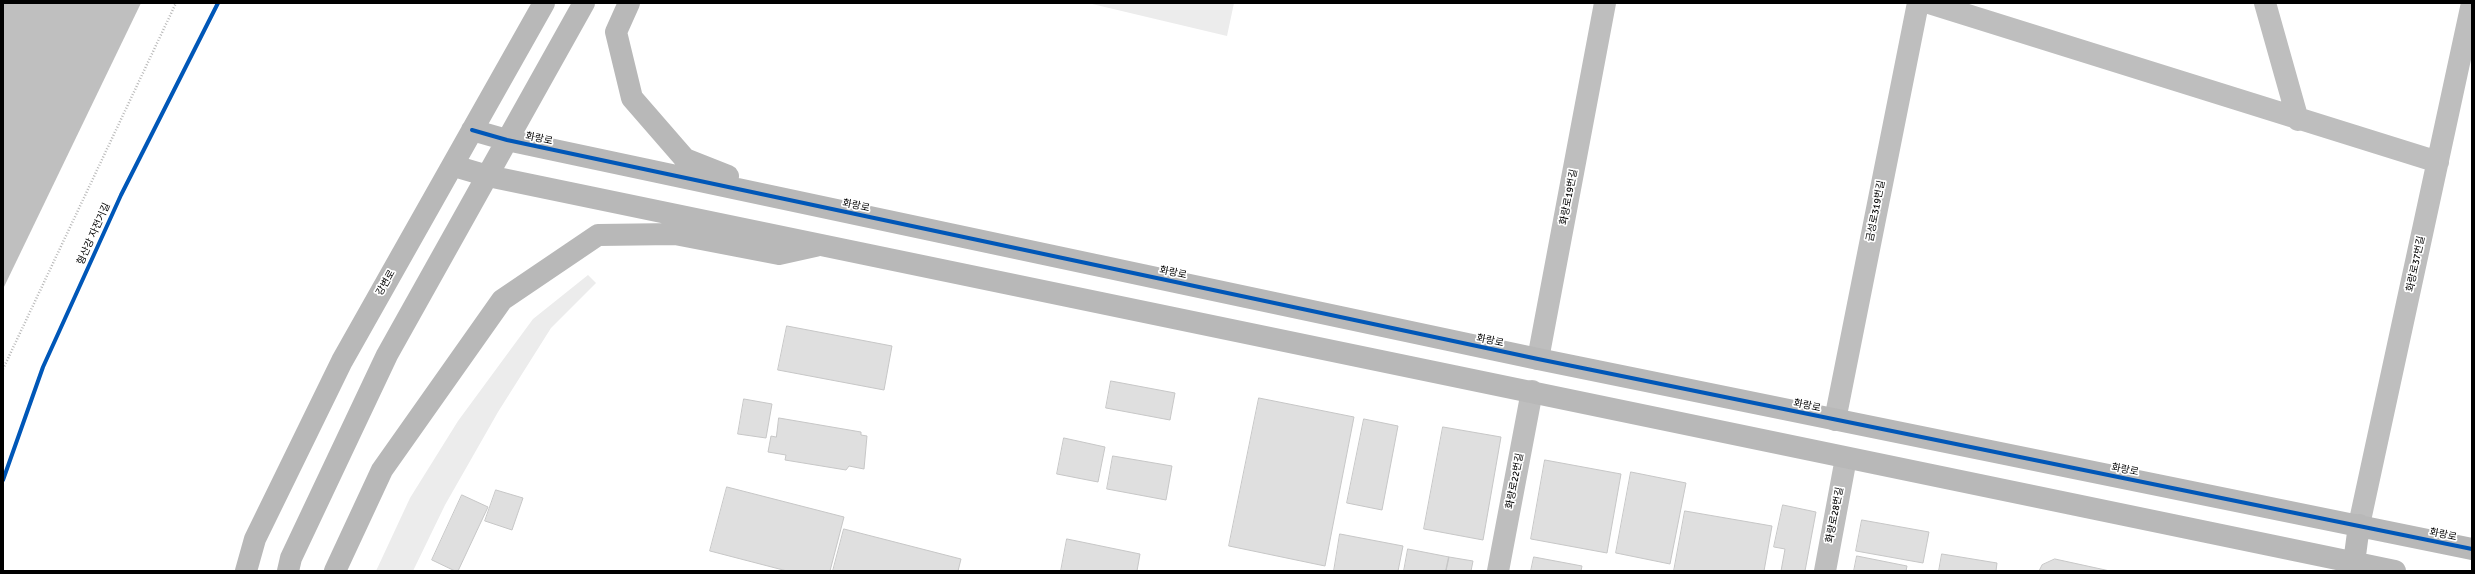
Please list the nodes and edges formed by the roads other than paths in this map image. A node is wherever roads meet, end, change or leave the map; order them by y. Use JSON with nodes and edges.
{"nodes":[{"id":1,"x":544,"y":3,"type":"edge"},
{"id":2,"x":584,"y":3,"type":"edge"},
{"id":3,"x":629,"y":3,"type":"edge"},
{"id":4,"x":1605,"y":3,"type":"edge"},
{"id":5,"x":1918,"y":3,"type":"edge"},
{"id":6,"x":1929,"y":3,"type":"edge"},
{"id":7,"x":2265,"y":3,"type":"edge"},
{"id":8,"x":2470,"y":15,"type":"edge"},
{"id":9,"x":2298,"y":120,"type":"junction"},
{"id":10,"x":472,"y":130,"type":"junction"},
{"id":11,"x":507,"y":140,"type":"junction"},
{"id":12,"x":2438,"y":162,"type":"junction"},
{"id":13,"x":454,"y":166,"type":"junction"},
{"id":14,"x":488,"y":176,"type":"junction"},
{"id":15,"x":786,"y":199,"type":"junction"},
{"id":16,"x":822,"y":245,"type":"junction"},
{"id":17,"x":1538,"y":359,"type":"junction"},
{"id":18,"x":1532,"y":391,"type":"junction"},
{"id":19,"x":1835,"y":420,"type":"junction"},
{"id":20,"x":1846,"y":458,"type":"junction"},
{"id":21,"x":2359,"y":526,"type":"junction"},
{"id":22,"x":2472,"y":549,"type":"edge"},
{"id":23,"x":2353,"y":567,"type":"edge"},
{"id":24,"x":246,"y":571,"type":"edge"},
{"id":25,"x":288,"y":571,"type":"edge"},
{"id":26,"x":336,"y":571,"type":"edge"},
{"id":27,"x":1498,"y":571,"type":"edge"},
{"id":28,"x":1825,"y":571,"type":"edge"},
{"id":29,"x":2395,"y":571,"type":"edge"}],
"edges":[{"from":1,"to":10,"type":"street","name":"강변로"},
{"from":2,"to":11,"type":"street"},
{"from":3,"to":15,"type":"street"},
{"from":4,"to":17,"type":"street","name":"화랑로19번길"},
{"from":5,"to":19,"type":"street","name":"금성로319번길"},
{"from":6,"to":9,"type":"street"},
{"from":7,"to":9,"type":"street"},
{"from":8,"to":12,"type":"street","name":"화랑로37번길"},
{"from":9,"to":12,"type":"street"},
{"from":10,"to":11,"type":"street","name":"화랑로"},
{"from":10,"to":13,"type":"street","name":"강변로"},
{"from":11,"to":14,"type":"street"},
{"from":11,"to":15,"type":"street","name":"화랑로"},
{"from":12,"to":21,"type":"street","name":"화랑로37번길"},
{"from":13,"to":14,"type":"street"},
{"from":13,"to":24,"type":"street","name":"강변로"},
{"from":14,"to":16,"type":"street"},
{"from":14,"to":25,"type":"street"},
{"from":15,"to":17,"type":"street","name":"화랑로"},
{"from":16,"to":18,"type":"street"},
{"from":16,"to":26,"type":"street"},
{"from":17,"to":18,"type":"street","name":"화랑로19번길"},
{"from":17,"to":19,"type":"street","name":"화랑로"},
{"from":18,"to":20,"type":"street"},
{"from":18,"to":27,"type":"street","name":"화랑로22번길"},
{"from":19,"to":21,"type":"street","name":"화랑로"},
{"from":20,"to":23,"type":"street"},
{"from":20,"to":28,"type":"street","name":"화랑로28번길"},
{"from":21,"to":22,"type":"street","name":"화랑로"},
{"from":21,"to":23,"type":"street"},
{"from":23,"to":29,"type":"street"}]}
